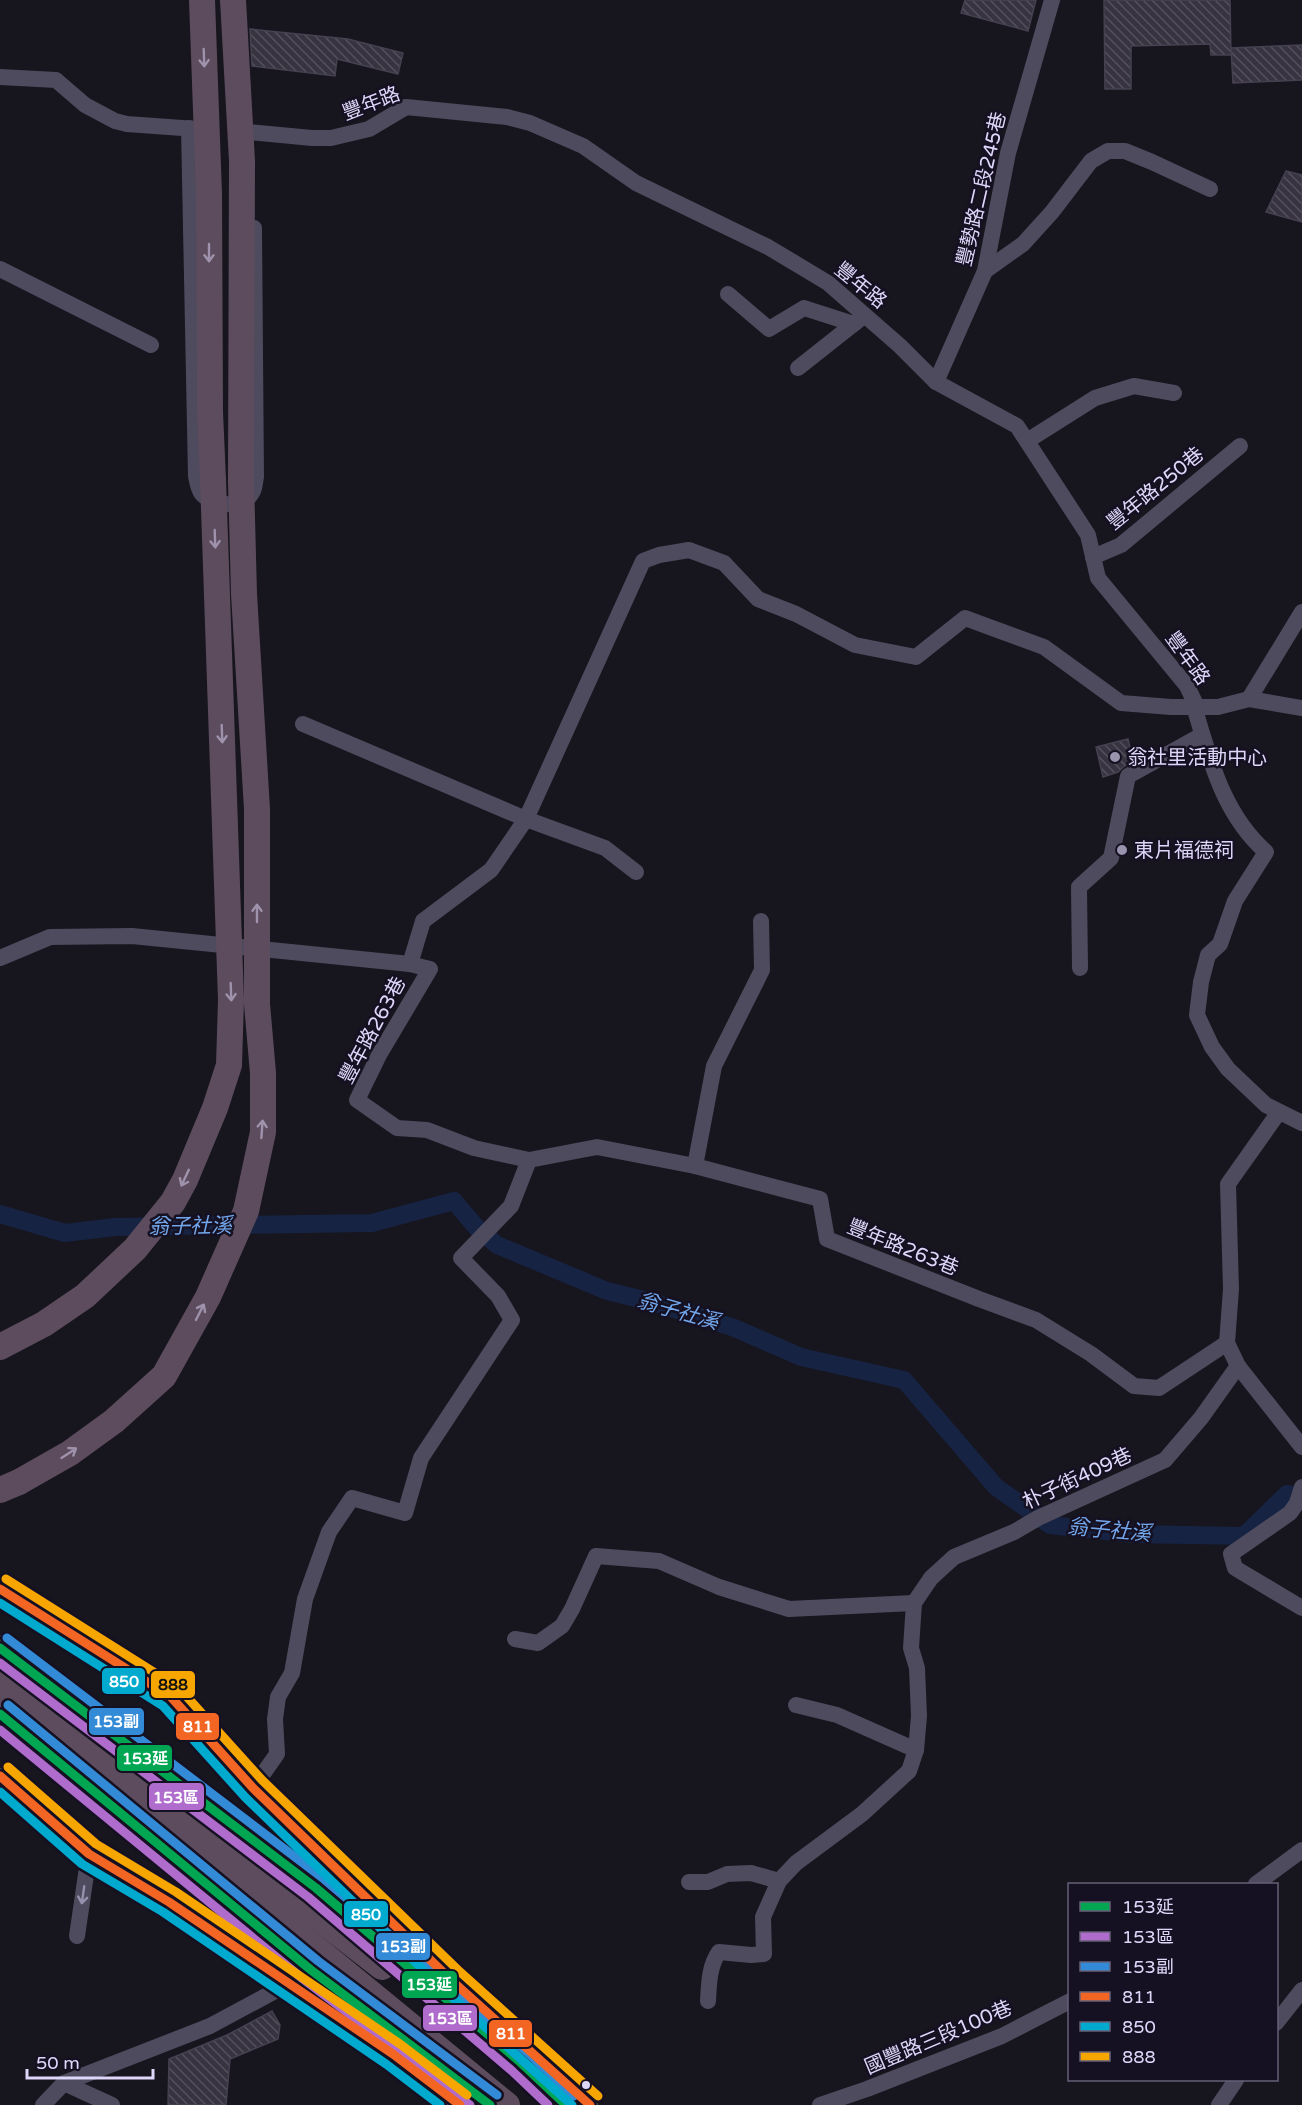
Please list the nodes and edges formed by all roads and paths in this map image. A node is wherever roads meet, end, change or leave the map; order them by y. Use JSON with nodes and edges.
{"nodes":[{"id":1,"x":202,"y":0,"type":"edge"},
{"id":2,"x":233,"y":0,"type":"edge"},
{"id":3,"x":1052,"y":0,"type":"edge"},
{"id":4,"x":0,"y":77,"type":"edge"},
{"id":5,"x":1210,"y":189,"type":"dead end"},
{"id":6,"x":0,"y":270,"type":"edge"},
{"id":7,"x":985,"y":271,"type":"junction"},
{"id":8,"x":728,"y":294,"type":"dead end"},
{"id":9,"x":859,"y":319,"type":"junction"},
{"id":10,"x":151,"y":345,"type":"dead end"},
{"id":11,"x":798,"y":368,"type":"dead end"},
{"id":12,"x":936,"y":382,"type":"junction"},
{"id":13,"x":1174,"y":393,"type":"dead end"},
{"id":14,"x":1027,"y":441,"type":"junction"},
{"id":15,"x":1240,"y":446,"type":"dead end"},
{"id":16,"x":1093,"y":557,"type":"junction"},
{"id":17,"x":1302,"y":612,"type":"edge"},
{"id":18,"x":1249,"y":699,"type":"junction"},
{"id":19,"x":1197,"y":707,"type":"junction"},
{"id":20,"x":1302,"y":708,"type":"edge"},
{"id":21,"x":303,"y":724,"type":"dead end"},
{"id":22,"x":1202,"y":735,"type":"junction"},
{"id":23,"x":526,"y":819,"type":"junction"},
{"id":24,"x":636,"y":872,"type":"dead end"},
{"id":25,"x":761,"y":921,"type":"dead end"},
{"id":26,"x":0,"y":958,"type":"edge"},
{"id":27,"x":410,"y":964,"type":"junction"},
{"id":28,"x":1080,"y":968,"type":"dead end"},
{"id":29,"x":1279,"y":1112,"type":"junction"},
{"id":30,"x":1302,"y":1123,"type":"edge"},
{"id":31,"x":530,"y":1160,"type":"junction"},
{"id":32,"x":695,"y":1166,"type":"junction"},
{"id":33,"x":1227,"y":1343,"type":"junction"},
{"id":34,"x":0,"y":1347,"type":"edge"},
{"id":35,"x":1238,"y":1366,"type":"junction"},
{"id":36,"x":1302,"y":1447,"type":"edge"},
{"id":37,"x":0,"y":1490,"type":"edge"},
{"id":38,"x":1300,"y":1493,"type":"edge"},
{"id":39,"x":0,"y":1589,"type":"edge"},
{"id":40,"x":914,"y":1603,"type":"junction"},
{"id":41,"x":1302,"y":1608,"type":"edge"},
{"id":42,"x":515,"y":1639,"type":"dead end"},
{"id":43,"x":0,"y":1648,"type":"edge"},
{"id":44,"x":0,"y":1670,"type":"edge"},
{"id":45,"x":0,"y":1695,"type":"edge"},
{"id":46,"x":796,"y":1705,"type":"dead end"},
{"id":47,"x":0,"y":1714,"type":"edge"},
{"id":48,"x":916,"y":1750,"type":"junction"},
{"id":49,"x":1,"y":1778,"type":"edge"},
{"id":50,"x":253,"y":1788,"type":"junction"},
{"id":51,"x":1302,"y":1850,"type":"edge"},
{"id":52,"x":89,"y":1854,"type":"junction"},
{"id":53,"x":779,"y":1881,"type":"junction"},
{"id":54,"x":689,"y":1882,"type":"dead end"},
{"id":55,"x":1257,"y":1883,"type":"edge"},
{"id":56,"x":77,"y":1936,"type":"dead end"},
{"id":57,"x":290,"y":1983,"type":"junction"},
{"id":58,"x":1302,"y":1990,"type":"edge"},
{"id":59,"x":708,"y":2001,"type":"dead end"},
{"id":60,"x":1068,"y":2002,"type":"edge"},
{"id":61,"x":1278,"y":2020,"type":"edge"},
{"id":62,"x":1235,"y":2081,"type":"edge"},
{"id":63,"x":64,"y":2083,"type":"junction"},
{"id":64,"x":43,"y":2105,"type":"edge"},
{"id":65,"x":112,"y":2105,"type":"edge"},
{"id":66,"x":460,"y":2105,"type":"edge"},
{"id":67,"x":490,"y":2105,"type":"edge"},
{"id":68,"x":507,"y":2105,"type":"edge"},
{"id":69,"x":548,"y":2105,"type":"edge"},
{"id":70,"x":566,"y":2105,"type":"edge"},
{"id":71,"x":590,"y":2105,"type":"edge"},
{"id":72,"x":820,"y":2105,"type":"edge"},
{"id":73,"x":1219,"y":2105,"type":"edge"}],
"edges":[{"from":1,"to":34,"type":"highway","one_way":true,"bridge":true},
{"from":37,"to":2,"type":"highway","one_way":true,"bridge":true},
{"from":3,"to":7,"type":"street","name":"豐勢路二段245巷"},
{"from":4,"to":9,"type":"street","name":"豐年路"},
{"from":5,"to":7,"type":"street"},
{"from":6,"to":10,"type":"street"},
{"from":7,"to":12,"type":"street","name":"豐勢路二段245巷"},
{"from":8,"to":9,"type":"street"},
{"from":9,"to":11,"type":"street"},
{"from":9,"to":12,"type":"street","name":"豐年路"},
{"from":12,"to":14,"type":"street","name":"豐年路"},
{"from":13,"to":14,"type":"street"},
{"from":14,"to":16,"type":"street","name":"豐年路"},
{"from":15,"to":16,"type":"street","name":"豐年路250巷"},
{"from":16,"to":19,"type":"street","name":"豐年路"},
{"from":17,"to":18,"type":"street"},
{"from":18,"to":19,"type":"street","name":"豐年路"},
{"from":18,"to":20,"type":"street","name":"豐年路"},
{"from":19,"to":22,"type":"street"},
{"from":19,"to":23,"type":"street","name":"豐年路263巷"},
{"from":21,"to":23,"type":"street"},
{"from":22,"to":28,"type":"street"},
{"from":22,"to":29,"type":"street"},
{"from":23,"to":24,"type":"street"},
{"from":23,"to":27,"type":"street","name":"豐年路263巷"},
{"from":25,"to":32,"type":"street"},
{"from":26,"to":27,"type":"street","name":"豐年路263巷"},
{"from":27,"to":31,"type":"street","name":"豐年路263巷"},
{"from":29,"to":30,"type":"street"},
{"from":29,"to":33,"type":"street"},
{"from":31,"to":32,"type":"street","name":"豐年路263巷"},
{"from":31,"to":50,"type":"street"},
{"from":32,"to":33,"type":"street","name":"豐年路263巷"},
{"from":33,"to":35,"type":"street"},
{"from":35,"to":36,"type":"street"},
{"from":35,"to":40,"type":"street","name":"朴子街409巷"},
{"from":38,"to":41,"type":"street"},
{"from":39,"to":50,"type":"street"},
{"from":40,"to":42,"type":"street"},
{"from":40,"to":48,"type":"street"},
{"from":43,"to":70,"type":"highway"},
{"from":44,"to":69,"type":"highway"},
{"from":45,"to":68,"type":"highway"},
{"from":46,"to":48,"type":"street"},
{"from":47,"to":67,"type":"highway"},
{"from":48,"to":53,"type":"street"},
{"from":49,"to":52,"type":"street"},
{"from":50,"to":71,"type":"street"},
{"from":51,"to":55,"type":"street"},
{"from":52,"to":56,"type":"street","one_way":true},
{"from":52,"to":57,"type":"street"},
{"from":53,"to":54,"type":"street"},
{"from":53,"to":59,"type":"street"},
{"from":57,"to":63,"type":"street"},
{"from":57,"to":66,"type":"street"},
{"from":58,"to":61,"type":"street"},
{"from":60,"to":72,"type":"street","name":"國豐路三段100巷"},
{"from":62,"to":73,"type":"street"},
{"from":63,"to":64,"type":"street"},
{"from":63,"to":65,"type":"street"}]}
